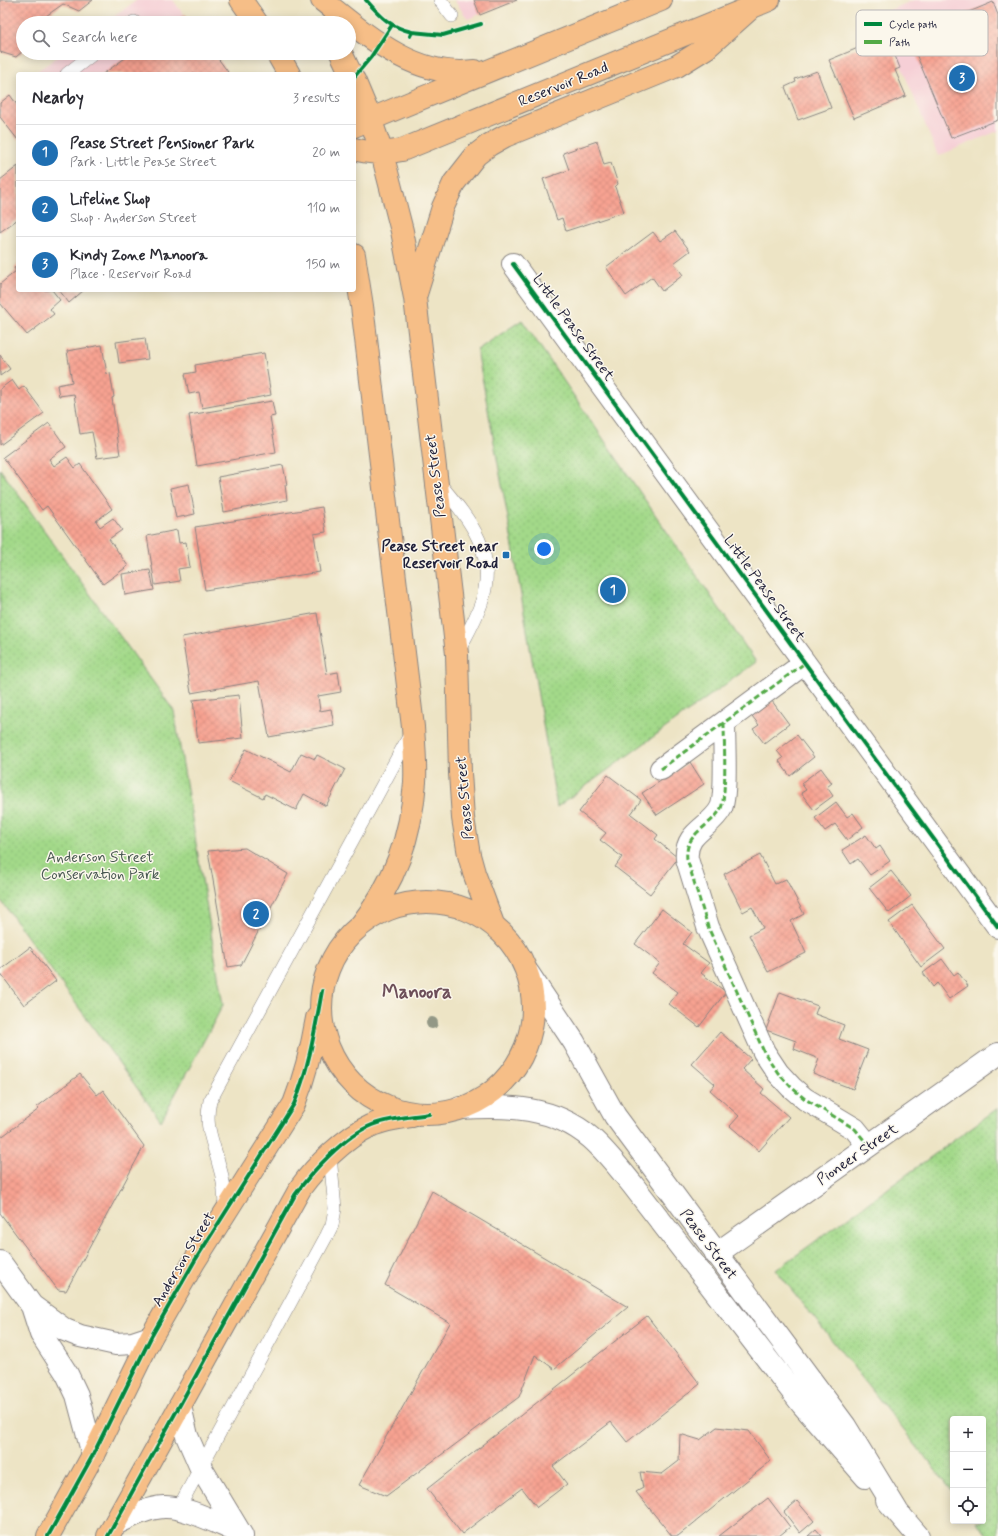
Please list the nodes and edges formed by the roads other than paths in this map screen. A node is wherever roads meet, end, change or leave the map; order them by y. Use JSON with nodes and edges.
{"nodes":[{"id":1,"x":240,"y":0,"type":"edge"},
{"id":2,"x":313,"y":0,"type":"edge"},
{"id":3,"x":322,"y":0,"type":"edge"},
{"id":4,"x":440,"y":0,"type":"edge"},
{"id":5,"x":660,"y":0,"type":"edge"},
{"id":6,"x":761,"y":4,"type":"edge"},
{"id":7,"x":252,"y":16,"type":"edge"},
{"id":8,"x":322,"y":16,"type":"edge"},
{"id":9,"x":342,"y":16,"type":"edge"},
{"id":10,"x":452,"y":16,"type":"dead end"},
{"id":11,"x":356,"y":27,"type":"edge"},
{"id":12,"x":85,"y":60,"type":"edge"},
{"id":13,"x":281,"y":60,"type":"edge"},
{"id":14,"x":344,"y":60,"type":"edge"},
{"id":15,"x":496,"y":66,"type":"junction"},
{"id":16,"x":70,"y":72,"type":"edge"},
{"id":17,"x":288,"y":72,"type":"edge"},
{"id":18,"x":350,"y":72,"type":"edge"},
{"id":19,"x":356,"y":90,"type":"edge"},
{"id":20,"x":362,"y":122,"type":"edge"},
{"id":21,"x":356,"y":150,"type":"edge"},
{"id":22,"x":382,"y":153,"type":"junction"},
{"id":23,"x":513,"y":264,"type":"dead end"},
{"id":24,"x":356,"y":268,"type":"edge"},
{"id":25,"x":415,"y":298,"type":"junction"},
{"id":26,"x":435,"y":478,"type":"junction"},
{"id":27,"x":457,"y":654,"type":"junction"},
{"id":28,"x":805,"y":663,"type":"junction"},
{"id":29,"x":724,"y":722,"type":"junction"},
{"id":30,"x":413,"y":727,"type":"junction"},
{"id":31,"x":661,"y":769,"type":"dead end"},
{"id":32,"x":493,"y":924,"type":"junction"},
{"id":33,"x":361,"y":925,"type":"junction"},
{"id":34,"x":998,"y":927,"type":"edge"},
{"id":35,"x":528,"y":973,"type":"junction"},
{"id":36,"x":322,"y":991,"type":"junction"},
{"id":37,"x":998,"y":1054,"type":"edge"},
{"id":38,"x":460,"y":1108,"type":"junction"},
{"id":39,"x":429,"y":1114,"type":"junction"},
{"id":40,"x":868,"y":1145,"type":"junction"},
{"id":41,"x":330,"y":1156,"type":"junction"},
{"id":42,"x":225,"y":1213,"type":"junction"},
{"id":43,"x":716,"y":1254,"type":"junction"},
{"id":44,"x":0,"y":1262,"type":"edge"},
{"id":45,"x":697,"y":1268,"type":"junction"},
{"id":46,"x":32,"y":1306,"type":"junction"},
{"id":47,"x":151,"y":1337,"type":"junction"},
{"id":48,"x":180,"y":1406,"type":"junction"},
{"id":49,"x":93,"y":1455,"type":"junction"},
{"id":50,"x":200,"y":1468,"type":"junction"},
{"id":51,"x":178,"y":1509,"type":"junction"},
{"id":52,"x":898,"y":1511,"type":"junction"},
{"id":53,"x":111,"y":1530,"type":"edge"},
{"id":54,"x":241,"y":1534,"type":"edge"},
{"id":55,"x":48,"y":1536,"type":"edge"},
{"id":56,"x":918,"y":1536,"type":"edge"}],
"edges":[{"from":1,"to":7,"type":"main road"},
{"from":2,"to":8,"type":"main road"},
{"from":3,"to":9,"type":"main road"},
{"from":4,"to":10,"type":"lane"},
{"from":5,"to":15,"type":"main road"},
{"from":6,"to":22,"type":"main road","name":"Reservoir Road"},
{"from":6,"to":25,"type":"main road"},
{"from":11,"to":15,"type":"main road"},
{"from":12,"to":16,"type":"lane"},
{"from":13,"to":17,"type":"main road"},
{"from":14,"to":18,"type":"main road"},
{"from":15,"to":20,"type":"main road"},
{"from":19,"to":20,"type":"main road","name":"Pease Street"},
{"from":20,"to":22,"type":"main road","name":"Pease Street"},
{"from":21,"to":22,"type":"main road","name":"Reservoir Road"},
{"from":22,"to":25,"type":"main road","name":"Pease Street"},
{"from":23,"to":28,"type":"street","name":"Little Pease Street"},
{"from":24,"to":30,"type":"main road"},
{"from":25,"to":26,"type":"main road","name":"Pease Street"},
{"from":26,"to":27,"type":"main road","name":"Pease Street"},
{"from":26,"to":27,"type":"lane"},
{"from":27,"to":32,"type":"main road","name":"Pease Street"},
{"from":28,"to":29,"type":"street"},
{"from":28,"to":34,"type":"street","name":"Little Pease Street"},
{"from":29,"to":31,"type":"street"},
{"from":29,"to":40,"type":"street"},
{"from":30,"to":33,"type":"main road"},
{"from":30,"to":42,"type":"lane"},
{"from":32,"to":33,"type":"main road"},
{"from":32,"to":35,"type":"main road"},
{"from":33,"to":36,"type":"main road"},
{"from":35,"to":38,"type":"main road"},
{"from":35,"to":43,"type":"street","name":"Pease Street"},
{"from":36,"to":39,"type":"main road"},
{"from":36,"to":42,"type":"main road","name":"Anderson Street"},
{"from":37,"to":40,"type":"street","name":"Pioneer Street"},
{"from":38,"to":39,"type":"main road"},
{"from":38,"to":45,"type":"street","name":"Pease Street"},
{"from":39,"to":41,"type":"main road"},
{"from":40,"to":43,"type":"street","name":"Pioneer Street"},
{"from":41,"to":48,"type":"main road"},
{"from":41,"to":50,"type":"lane"},
{"from":42,"to":47,"type":"main road","name":"Anderson Street"},
{"from":43,"to":45,"type":"street","name":"Pioneer Street"},
{"from":43,"to":52,"type":"street","name":"Pease Street"},
{"from":44,"to":46,"type":"street"},
{"from":45,"to":52,"type":"street","name":"Pease Street"},
{"from":46,"to":47,"type":"street"},
{"from":46,"to":49,"type":"street"},
{"from":47,"to":49,"type":"main road","name":"Anderson Street"},
{"from":48,"to":50,"type":"street"},
{"from":48,"to":53,"type":"main road"},
{"from":49,"to":55,"type":"main road","name":"Anderson Street"},
{"from":50,"to":51,"type":"lane"},
{"from":50,"to":54,"type":"street"},
{"from":51,"to":53,"type":"street"},
{"from":51,"to":54,"type":"street"},
{"from":52,"to":56,"type":"street","name":"Pease Street"}]}
